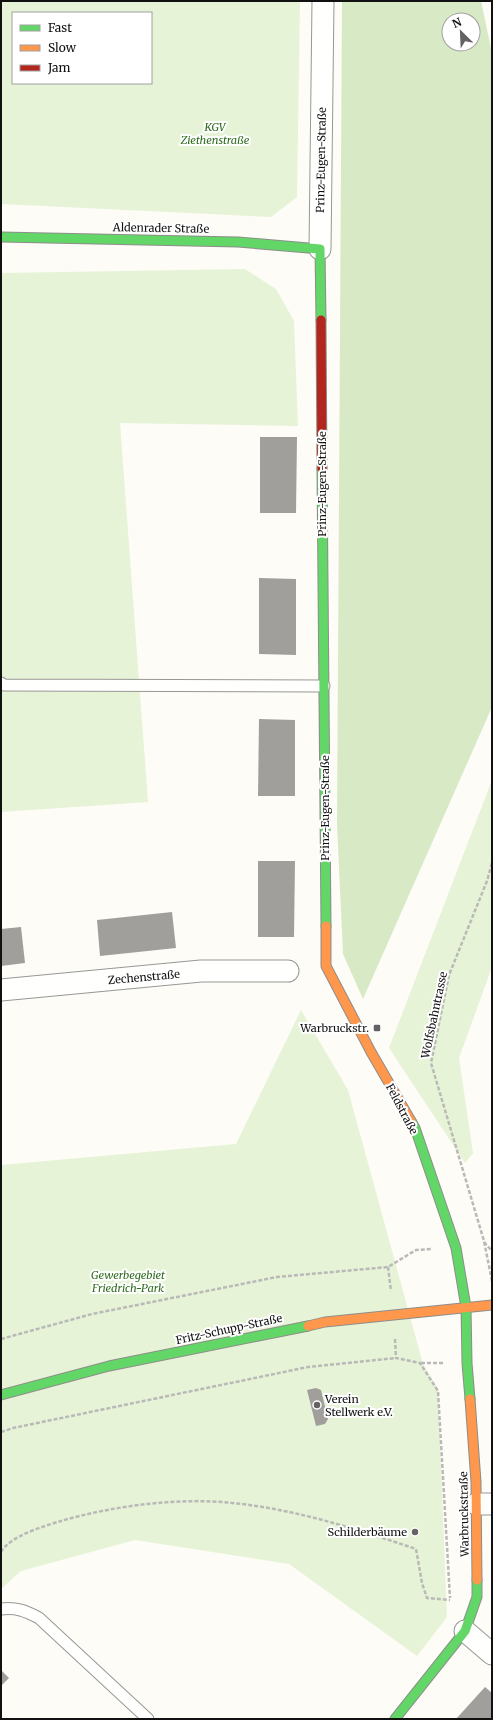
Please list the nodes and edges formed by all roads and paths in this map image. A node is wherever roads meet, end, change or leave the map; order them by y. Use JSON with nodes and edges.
{"nodes":[{"id":1,"x":323,"y":1,"type":"edge"},
{"id":2,"x":1,"y":237,"type":"edge"},
{"id":3,"x":320,"y":249,"type":"junction"},
{"id":4,"x":1,"y":683,"type":"edge"},
{"id":5,"x":324,"y":686,"type":"junction"},
{"id":6,"x":492,"y":864,"type":"edge"},
{"id":7,"x":326,"y":966,"type":"joint"},
{"id":8,"x":288,"y":972,"type":"dead end"},
{"id":9,"x":1,"y":990,"type":"edge"},
{"id":10,"x":484,"y":1241,"type":"junction"},
{"id":11,"x":492,"y":1250,"type":"edge"},
{"id":12,"x":492,"y":1283,"type":"edge"},
{"id":13,"x":492,"y":1305,"type":"edge"},
{"id":14,"x":466,"y":1308,"type":"junction"},
{"id":15,"x":394,"y":1315,"type":"junction"},
{"id":16,"x":1,"y":1338,"type":"edge"},
{"id":17,"x":396,"y":1358,"type":"junction"},
{"id":18,"x":1,"y":1395,"type":"edge"},
{"id":19,"x":1,"y":1432,"type":"edge"},
{"id":20,"x":484,"y":1504,"type":"edge"},
{"id":21,"x":1,"y":1552,"type":"edge"},
{"id":22,"x":477,"y":1597,"type":"junction"},
{"id":23,"x":450,"y":1600,"type":"junction"},
{"id":24,"x":1,"y":1609,"type":"edge"},
{"id":25,"x":465,"y":1631,"type":"junction"},
{"id":26,"x":492,"y":1654,"type":"edge"},
{"id":27,"x":148,"y":1719,"type":"edge"},
{"id":28,"x":396,"y":1719,"type":"edge"}],
"edges":[{"from":1,"to":3,"type":"street","name":"Prinz-Eugen-Straße"},
{"from":2,"to":3,"type":"street","name":"Aldenrader Straße"},
{"from":3,"to":5,"type":"street","name":"Prinz-Eugen-Straße"},
{"from":4,"to":5,"type":"lane"},
{"from":5,"to":7,"type":"street","name":"Prinz-Eugen-Straße"},
{"from":6,"to":10,"type":"path","name":"Wolfsbahntrasse"},
{"from":7,"to":14,"type":"street","name":"Feldstraße"},
{"from":8,"to":9,"type":"street","name":"Zechenstraße"},
{"from":10,"to":11,"type":"path"},
{"from":10,"to":12,"type":"path","name":"Wolfsbahntrasse"},
{"from":13,"to":14,"type":"street"},
{"from":14,"to":15,"type":"street","name":"Fritz-Schupp-Straße"},
{"from":14,"to":20,"type":"street","name":"Warbruckstraße"},
{"from":15,"to":16,"type":"path"},
{"from":15,"to":17,"type":"path"},
{"from":15,"to":18,"type":"street","name":"Fritz-Schupp-Straße"},
{"from":17,"to":19,"type":"path"},
{"from":17,"to":23,"type":"path"},
{"from":20,"to":22,"type":"street","name":"Warbruckstraße"},
{"from":21,"to":23,"type":"path"},
{"from":22,"to":23,"type":"path"},
{"from":22,"to":25,"type":"street","name":"Warbruckstraße"},
{"from":24,"to":27,"type":"lane"},
{"from":25,"to":26,"type":"street"},
{"from":25,"to":28,"type":"street","name":"Warbruckstraße"}]}
